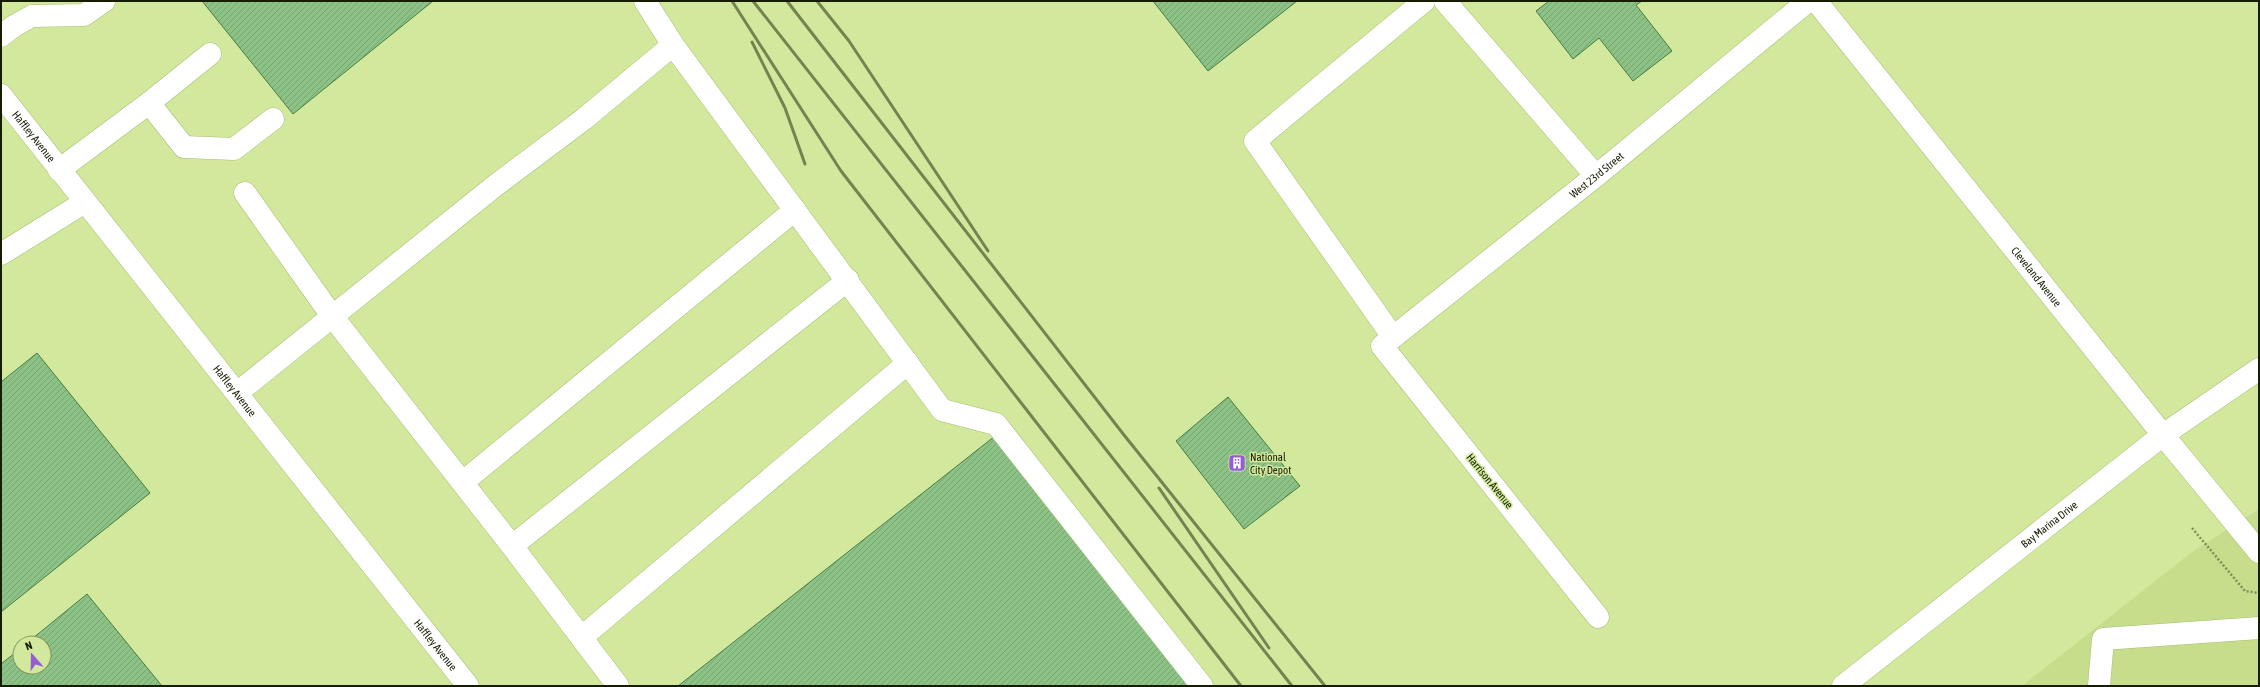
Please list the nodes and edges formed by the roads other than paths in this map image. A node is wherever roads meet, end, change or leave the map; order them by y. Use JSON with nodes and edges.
{"nodes":[{"id":1,"x":104,"y":1,"type":"edge"},
{"id":2,"x":645,"y":1,"type":"edge"},
{"id":3,"x":1424,"y":1,"type":"edge"},
{"id":4,"x":1445,"y":1,"type":"edge"},
{"id":5,"x":1808,"y":1,"type":"edge"},
{"id":6,"x":1816,"y":1,"type":"edge"},
{"id":7,"x":1,"y":36,"type":"edge"},
{"id":8,"x":674,"y":45,"type":"junction"},
{"id":9,"x":210,"y":54,"type":"dead end"},
{"id":10,"x":1,"y":95,"type":"edge"},
{"id":11,"x":150,"y":103,"type":"junction"},
{"id":12,"x":273,"y":120,"type":"dead end"},
{"id":13,"x":59,"y":170,"type":"junction"},
{"id":14,"x":1596,"y":176,"type":"junction"},
{"id":15,"x":245,"y":193,"type":"dead end"},
{"id":16,"x":85,"y":202,"type":"junction"},
{"id":17,"x":795,"y":210,"type":"junction"},
{"id":18,"x":1,"y":254,"type":"edge"},
{"id":19,"x":848,"y":280,"type":"junction"},
{"id":20,"x":332,"y":316,"type":"junction"},
{"id":21,"x":1387,"y":341,"type":"junction"},
{"id":22,"x":908,"y":363,"type":"junction"},
{"id":23,"x":2259,"y":369,"type":"edge"},
{"id":24,"x":236,"y":394,"type":"junction"},
{"id":25,"x":2163,"y":435,"type":"junction"},
{"id":26,"x":463,"y":482,"type":"junction"},
{"id":27,"x":512,"y":546,"type":"junction"},
{"id":28,"x":2259,"y":552,"type":"edge"},
{"id":29,"x":1598,"y":617,"type":"dead end"},
{"id":30,"x":2259,"y":628,"type":"edge"},
{"id":31,"x":582,"y":637,"type":"junction"},
{"id":32,"x":468,"y":686,"type":"edge"},
{"id":33,"x":618,"y":686,"type":"edge"},
{"id":34,"x":1202,"y":686,"type":"edge"},
{"id":35,"x":1843,"y":686,"type":"edge"},
{"id":36,"x":2099,"y":686,"type":"edge"}],
"edges":[{"from":1,"to":7,"type":"street"},
{"from":2,"to":8,"type":"street"},
{"from":3,"to":21,"type":"street","name":"Harrison Avenue"},
{"from":4,"to":14,"type":"street"},
{"from":5,"to":14,"type":"street","name":"West 23rd Street"},
{"from":6,"to":25,"type":"street","name":"Cleveland Avenue"},
{"from":8,"to":17,"type":"street"},
{"from":8,"to":20,"type":"street"},
{"from":9,"to":11,"type":"street"},
{"from":10,"to":13,"type":"street","name":"Haffley Avenue"},
{"from":11,"to":12,"type":"street"},
{"from":11,"to":13,"type":"street"},
{"from":13,"to":16,"type":"street","name":"Haffley Avenue"},
{"from":14,"to":21,"type":"street","name":"West 23rd Street"},
{"from":15,"to":20,"type":"street"},
{"from":16,"to":18,"type":"street"},
{"from":16,"to":24,"type":"street","name":"Haffley Avenue"},
{"from":17,"to":19,"type":"street"},
{"from":17,"to":26,"type":"street"},
{"from":19,"to":22,"type":"street"},
{"from":19,"to":27,"type":"street"},
{"from":20,"to":24,"type":"street"},
{"from":20,"to":26,"type":"street"},
{"from":21,"to":29,"type":"street","name":"Harrison Avenue"},
{"from":22,"to":31,"type":"street"},
{"from":22,"to":34,"type":"street"},
{"from":23,"to":25,"type":"street","name":"Bay Marina Drive"},
{"from":24,"to":32,"type":"street","name":"Haffley Avenue"},
{"from":25,"to":28,"type":"street","name":"Cleveland Avenue"},
{"from":25,"to":35,"type":"street","name":"Bay Marina Drive"},
{"from":26,"to":27,"type":"street"},
{"from":27,"to":31,"type":"street"},
{"from":30,"to":36,"type":"street"},
{"from":31,"to":33,"type":"street"}]}
